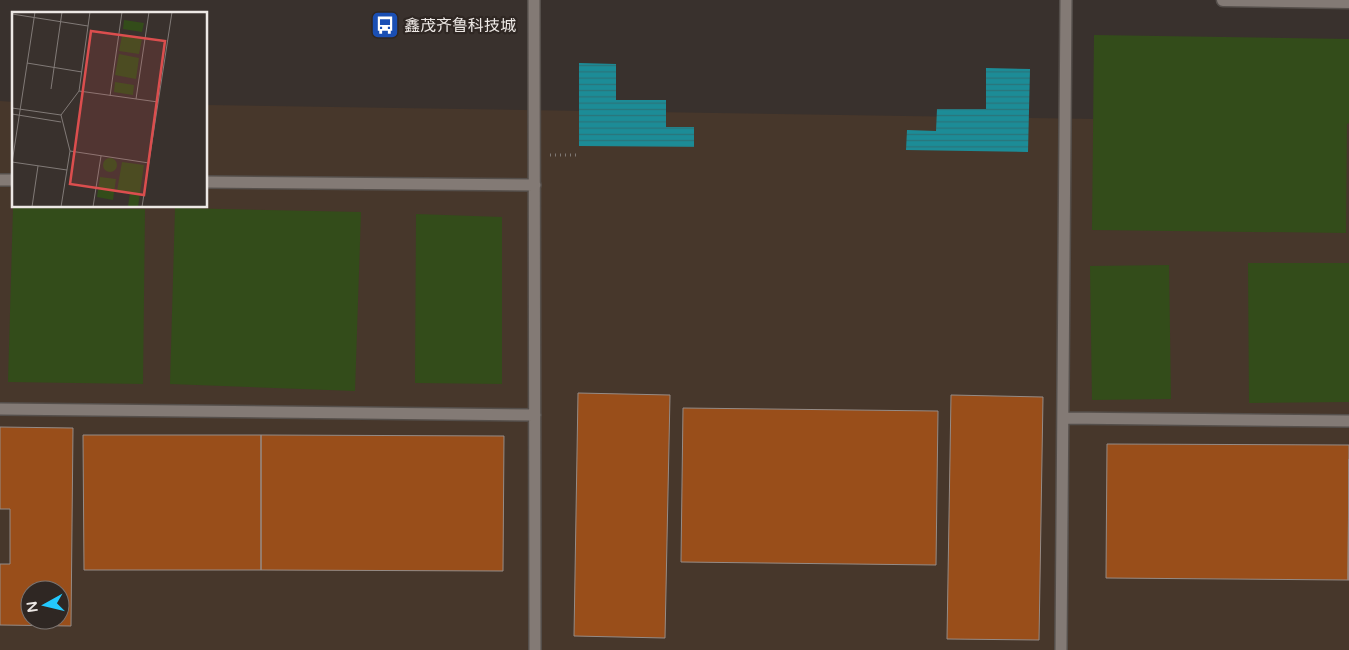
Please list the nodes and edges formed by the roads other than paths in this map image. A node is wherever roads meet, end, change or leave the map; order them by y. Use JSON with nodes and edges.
{"nodes":[{"id":1,"x":534,"y":0,"type":"edge"},
{"id":2,"x":1066,"y":0,"type":"edge"},
{"id":3,"x":1223,"y":0,"type":"edge"},
{"id":4,"x":1349,"y":2,"type":"edge"},
{"id":5,"x":208,"y":182,"type":"edge"},
{"id":6,"x":535,"y":185,"type":"junction"},
{"id":7,"x":0,"y":409,"type":"edge"},
{"id":8,"x":535,"y":414,"type":"junction"},
{"id":9,"x":1063,"y":418,"type":"junction"},
{"id":10,"x":1349,"y":421,"type":"edge"},
{"id":11,"x":535,"y":650,"type":"edge"},
{"id":12,"x":1062,"y":650,"type":"edge"}],
"edges":[{"from":1,"to":6,"type":"lane"},
{"from":2,"to":9,"type":"lane"},
{"from":3,"to":4,"type":"main road"},
{"from":5,"to":6,"type":"lane"},
{"from":6,"to":8,"type":"lane"},
{"from":7,"to":8,"type":"lane"},
{"from":8,"to":11,"type":"lane"},
{"from":9,"to":10,"type":"lane"},
{"from":9,"to":12,"type":"lane"}]}
